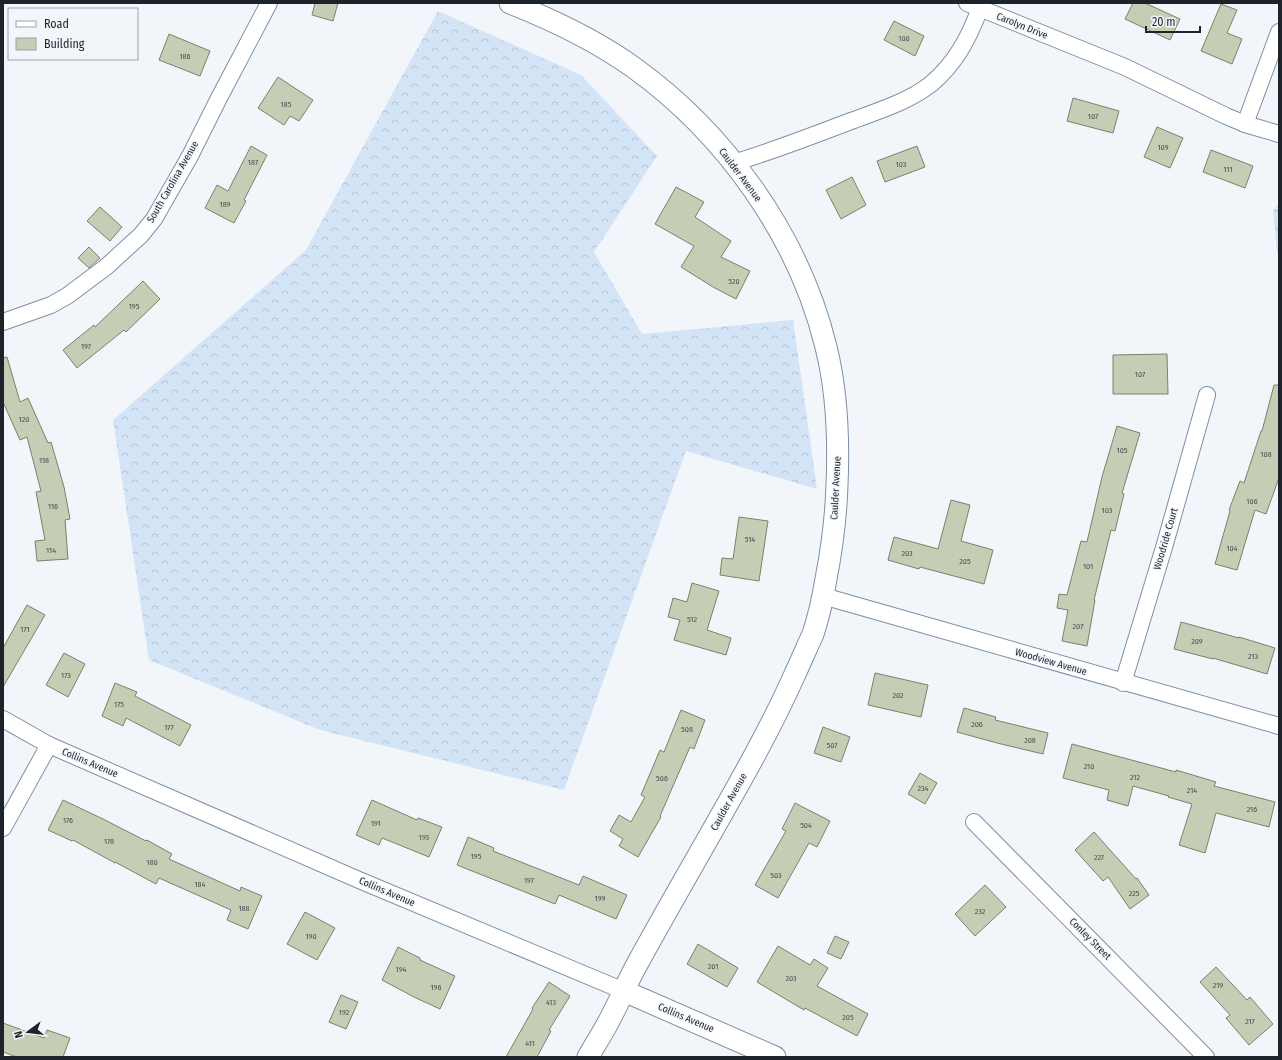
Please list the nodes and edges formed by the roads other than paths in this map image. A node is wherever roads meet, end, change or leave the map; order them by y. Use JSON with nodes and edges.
{"nodes":[{"id":1,"x":269,"y":3,"type":"edge"},
{"id":2,"x":510,"y":3,"type":"edge"},
{"id":3,"x":973,"y":6,"type":"edge"},
{"id":4,"x":1279,"y":32,"type":"edge"},
{"id":5,"x":1245,"y":124,"type":"junction"},
{"id":6,"x":1279,"y":134,"type":"edge"},
{"id":7,"x":733,"y":162,"type":"junction"},
{"id":8,"x":3,"y":322,"type":"edge"},
{"id":9,"x":1207,"y":396,"type":"dead end"},
{"id":10,"x":823,"y":596,"type":"junction"},
{"id":11,"x":1123,"y":682,"type":"junction"},
{"id":12,"x":3,"y":719,"type":"edge"},
{"id":13,"x":1279,"y":726,"type":"edge"},
{"id":14,"x":49,"y":745,"type":"junction"},
{"id":15,"x":974,"y":822,"type":"dead end"},
{"id":16,"x":3,"y":828,"type":"edge"},
{"id":17,"x":624,"y":991,"type":"junction"},
{"id":18,"x":588,"y":1057,"type":"edge"},
{"id":19,"x":775,"y":1057,"type":"edge"},
{"id":20,"x":1206,"y":1057,"type":"edge"}],
"edges":[{"from":1,"to":8,"type":"street","name":"South Carolina Avenue"},
{"from":2,"to":7,"type":"street","name":"Caulder Avenue"},
{"from":3,"to":5,"type":"street","name":"Carolyn Drive"},
{"from":3,"to":7,"type":"street","name":"Carolyn Drive"},
{"from":4,"to":5,"type":"street"},
{"from":5,"to":6,"type":"street","name":"Carolyn Drive"},
{"from":7,"to":10,"type":"street","name":"Caulder Avenue"},
{"from":9,"to":11,"type":"street","name":"Woodride Court"},
{"from":10,"to":11,"type":"street","name":"Woodview Avenue"},
{"from":10,"to":17,"type":"street","name":"Caulder Avenue"},
{"from":11,"to":13,"type":"street","name":"Woodview Avenue"},
{"from":12,"to":14,"type":"street","name":"Collins Avenue"},
{"from":14,"to":16,"type":"street"},
{"from":14,"to":17,"type":"street","name":"Collins Avenue"},
{"from":15,"to":20,"type":"street","name":"Conley Street"},
{"from":17,"to":18,"type":"street","name":"Caulder Avenue"},
{"from":17,"to":19,"type":"street","name":"Collins Avenue"}]}
